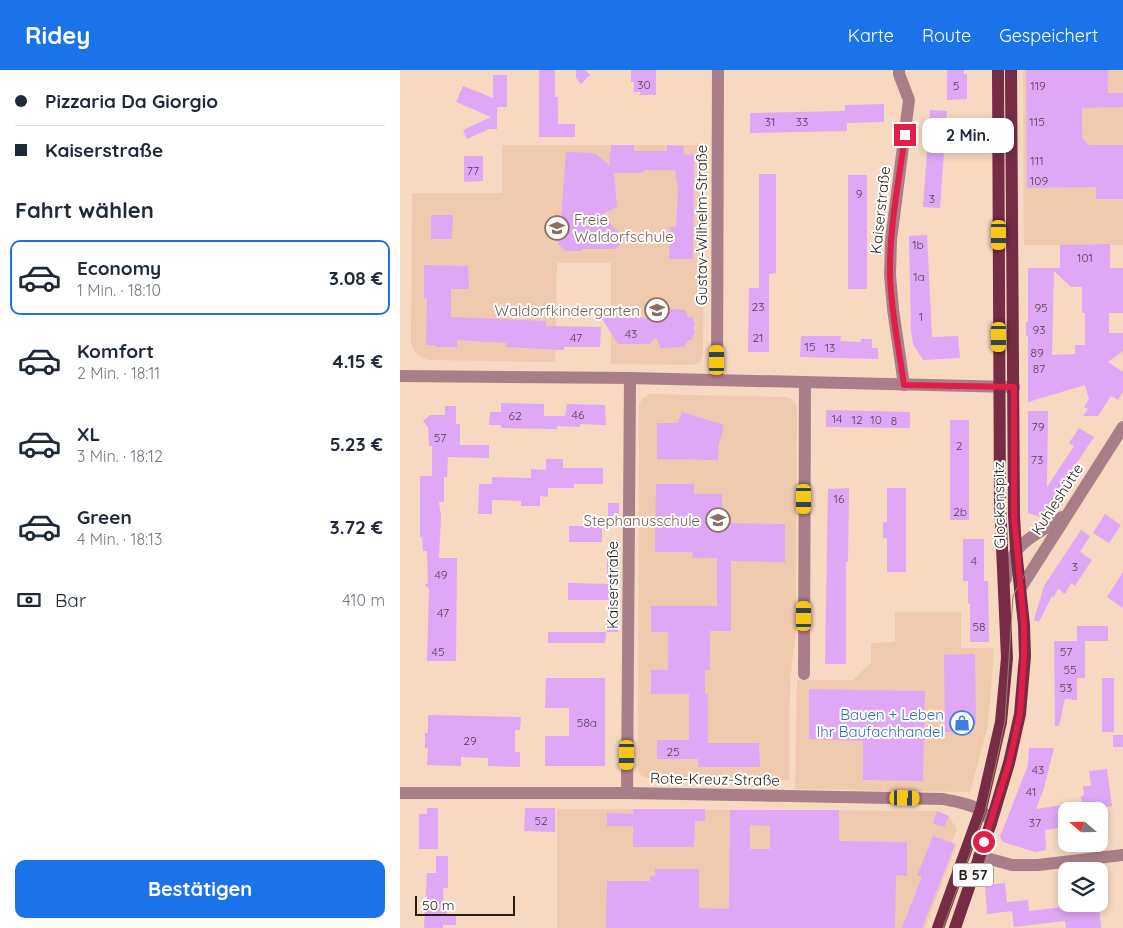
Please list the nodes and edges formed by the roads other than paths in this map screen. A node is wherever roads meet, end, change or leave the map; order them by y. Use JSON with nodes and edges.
{"nodes":[{"id":1,"x":718,"y":70,"type":"edge"},
{"id":2,"x":899,"y":70,"type":"edge"},
{"id":3,"x":998,"y":70,"type":"edge"},
{"id":4,"x":1011,"y":70,"type":"edge"},
{"id":5,"x":400,"y":376,"type":"edge"},
{"id":6,"x":630,"y":378,"type":"junction"},
{"id":7,"x":717,"y":380,"type":"junction"},
{"id":8,"x":805,"y":382,"type":"junction"},
{"id":9,"x":904,"y":385,"type":"junction"},
{"id":10,"x":1000,"y":386,"type":"junction"},
{"id":11,"x":1014,"y":387,"type":"junction"},
{"id":12,"x":1123,"y":428,"type":"edge"},
{"id":13,"x":1068,"y":513,"type":"junction"},
{"id":14,"x":1016,"y":550,"type":"junction"},
{"id":15,"x":1020,"y":589,"type":"junction"},
{"id":16,"x":1004,"y":591,"type":"junction"},
{"id":17,"x":804,"y":674,"type":"dead end"},
{"id":18,"x":400,"y":794,"type":"edge"},
{"id":19,"x":627,"y":794,"type":"junction"},
{"id":20,"x":981,"y":809,"type":"junction"},
{"id":21,"x":991,"y":823,"type":"junction"},
{"id":22,"x":1123,"y":854,"type":"edge"},
{"id":23,"x":979,"y":856,"type":"junction"},
{"id":24,"x":938,"y":928,"type":"edge"},
{"id":25,"x":954,"y":928,"type":"edge"}],
"edges":[{"from":1,"to":7,"type":"street","name":"Gustav-Wilhelm-Straße"},
{"from":2,"to":9,"type":"street","name":"Kaiserstraße"},
{"from":3,"to":10,"type":"main road","name":"Glockenspitz","number":"B 57"},
{"from":4,"to":11,"type":"main road","name":"Glockenspitz","number":"B 57"},
{"from":5,"to":6,"type":"street"},
{"from":6,"to":7,"type":"street"},
{"from":6,"to":19,"type":"street","name":"Kaiserstraße"},
{"from":7,"to":8,"type":"street"},
{"from":8,"to":9,"type":"street"},
{"from":8,"to":17,"type":"street"},
{"from":9,"to":10,"type":"street"},
{"from":10,"to":11,"type":"street"},
{"from":10,"to":16,"type":"main road","name":"Glockenspitz","number":"B 57"},
{"from":11,"to":14,"type":"main road","name":"Glockenspitz","number":"B 57"},
{"from":12,"to":13,"type":"street","name":"Kuhleshütte"},
{"from":13,"to":14,"type":"street"},
{"from":13,"to":15,"type":"street","name":"Kuhleshütte"},
{"from":14,"to":15,"type":"main road","name":"Glockenspitz","number":"B 57"},
{"from":14,"to":16,"type":"street"},
{"from":15,"to":21,"type":"main road","name":"Glockenspitz","number":"B 57"},
{"from":16,"to":20,"type":"main road","name":"Glockenspitz","number":"B 57"},
{"from":18,"to":19,"type":"street","name":"Rote-Kreuz-Straße"},
{"from":19,"to":20,"type":"street","name":"Rote-Kreuz-Straße"},
{"from":20,"to":21,"type":"street"},
{"from":20,"to":24,"type":"main road","name":"Glockenspitz","number":"B 57"},
{"from":21,"to":23,"type":"main road","name":"Glockenspitz","number":"B 57"},
{"from":22,"to":23,"type":"street"},
{"from":23,"to":25,"type":"main road","name":"Glockenspitz","number":"B 57"}]}
